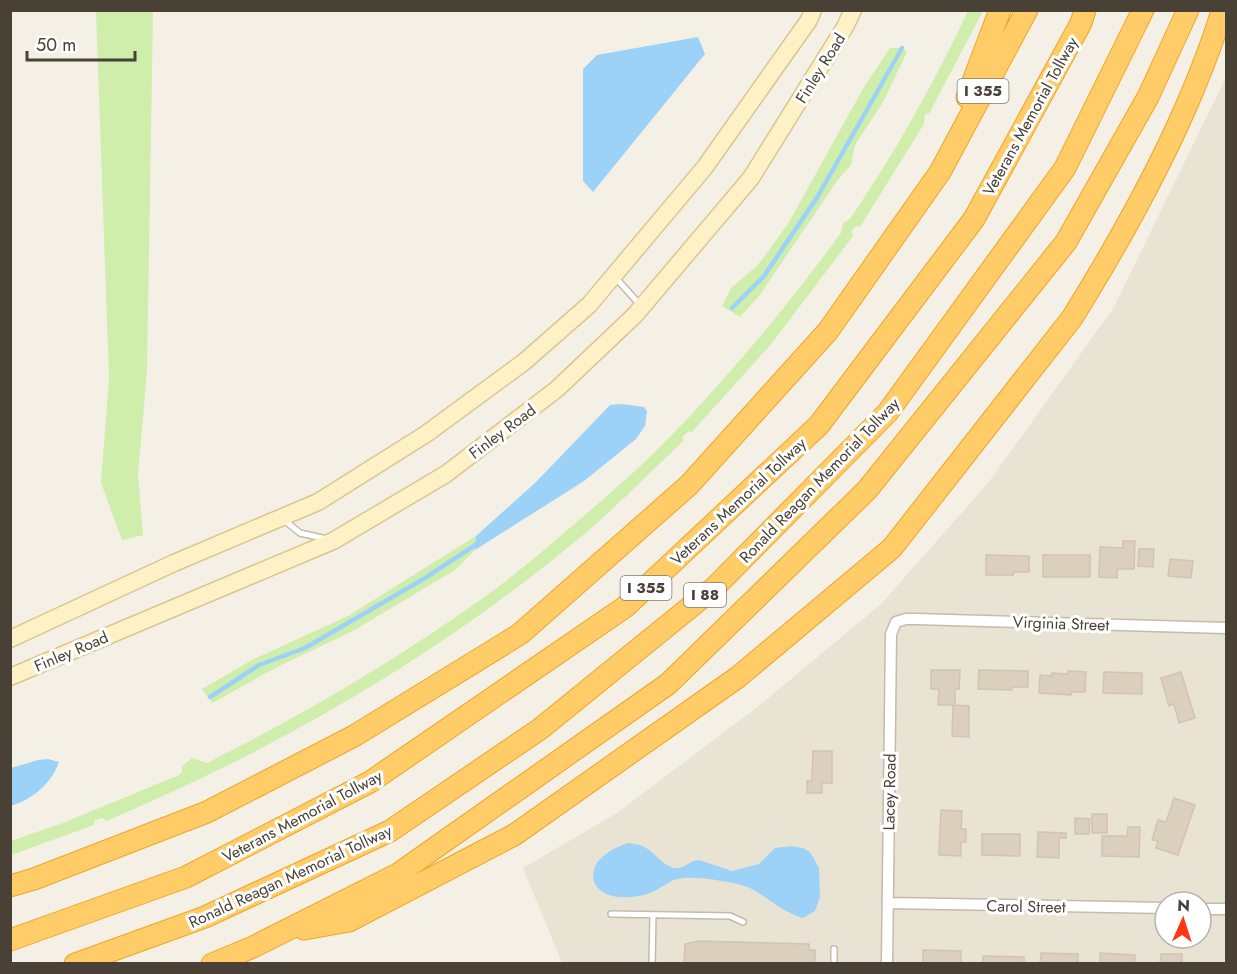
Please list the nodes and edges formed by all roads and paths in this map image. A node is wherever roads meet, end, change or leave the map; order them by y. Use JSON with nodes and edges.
{"nodes":[{"id":1,"x":813,"y":10,"type":"edge"},
{"id":2,"x":853,"y":10,"type":"edge"},
{"id":3,"x":1000,"y":10,"type":"edge"},
{"id":4,"x":1027,"y":10,"type":"edge"},
{"id":5,"x":1085,"y":10,"type":"edge"},
{"id":6,"x":1143,"y":10,"type":"edge"},
{"id":7,"x":1188,"y":10,"type":"edge"},
{"id":8,"x":1222,"y":10,"type":"edge"},
{"id":9,"x":940,"y":171,"type":"junction"},
{"id":10,"x":614,"y":276,"type":"junction"},
{"id":11,"x":642,"y":307,"type":"junction"},
{"id":12,"x":280,"y":517,"type":"junction"},
{"id":13,"x":333,"y":541,"type":"junction"},
{"id":14,"x":896,"y":622,"type":"joint"},
{"id":15,"x":1227,"y":628,"type":"edge"},
{"id":16,"x":10,"y":639,"type":"edge"},
{"id":17,"x":10,"y":677,"type":"edge"},
{"id":18,"x":10,"y":886,"type":"edge"},
{"id":19,"x":888,"y":903,"type":"junction"},
{"id":20,"x":1153,"y":908,"type":"edge"},
{"id":21,"x":611,"y":914,"type":"dead end"},
{"id":22,"x":653,"y":915,"type":"junction"},
{"id":23,"x":743,"y":922,"type":"dead end"},
{"id":24,"x":283,"y":932,"type":"junction"},
{"id":25,"x":10,"y":940,"type":"edge"},
{"id":26,"x":834,"y":949,"type":"dead end"},
{"id":27,"x":75,"y":963,"type":"edge"},
{"id":28,"x":212,"y":963,"type":"edge"},
{"id":29,"x":652,"y":963,"type":"edge"},
{"id":30,"x":834,"y":963,"type":"edge"},
{"id":31,"x":887,"y":963,"type":"edge"}],
"edges":[{"from":1,"to":10,"type":"main road"},
{"from":2,"to":11,"type":"main road","name":"Finley Road"},
{"from":3,"to":9,"type":"highway"},
{"from":4,"to":9,"type":"highway","number":"I 355"},
{"from":5,"to":25,"type":"highway","name":"Veterans Memorial Tollway","number":"I 355"},
{"from":6,"to":27,"type":"highway","name":"Ronald Reagan Memorial Tollway","number":"I 88"},
{"from":7,"to":24,"type":"highway","name":"Ronald Reagan Memorial Tollway","number":"I 88"},
{"from":8,"to":24,"type":"highway"},
{"from":9,"to":18,"type":"highway","number":"I 355"},
{"from":10,"to":11,"type":"lane"},
{"from":10,"to":12,"type":"main road"},
{"from":11,"to":13,"type":"main road","name":"Finley Road"},
{"from":12,"to":13,"type":"lane"},
{"from":12,"to":16,"type":"main road"},
{"from":13,"to":17,"type":"main road","name":"Finley Road"},
{"from":14,"to":15,"type":"street","name":"Virginia Street"},
{"from":14,"to":19,"type":"street","name":"Lacey Road"},
{"from":19,"to":20,"type":"street","name":"Carol Street"},
{"from":19,"to":31,"type":"street","name":"Lacey Road"},
{"from":21,"to":22,"type":"lane"},
{"from":22,"to":23,"type":"lane"},
{"from":22,"to":29,"type":"lane"},
{"from":24,"to":28,"type":"highway","name":"Ronald Reagan Memorial Tollway","number":"I 88"},
{"from":26,"to":30,"type":"lane"}]}
